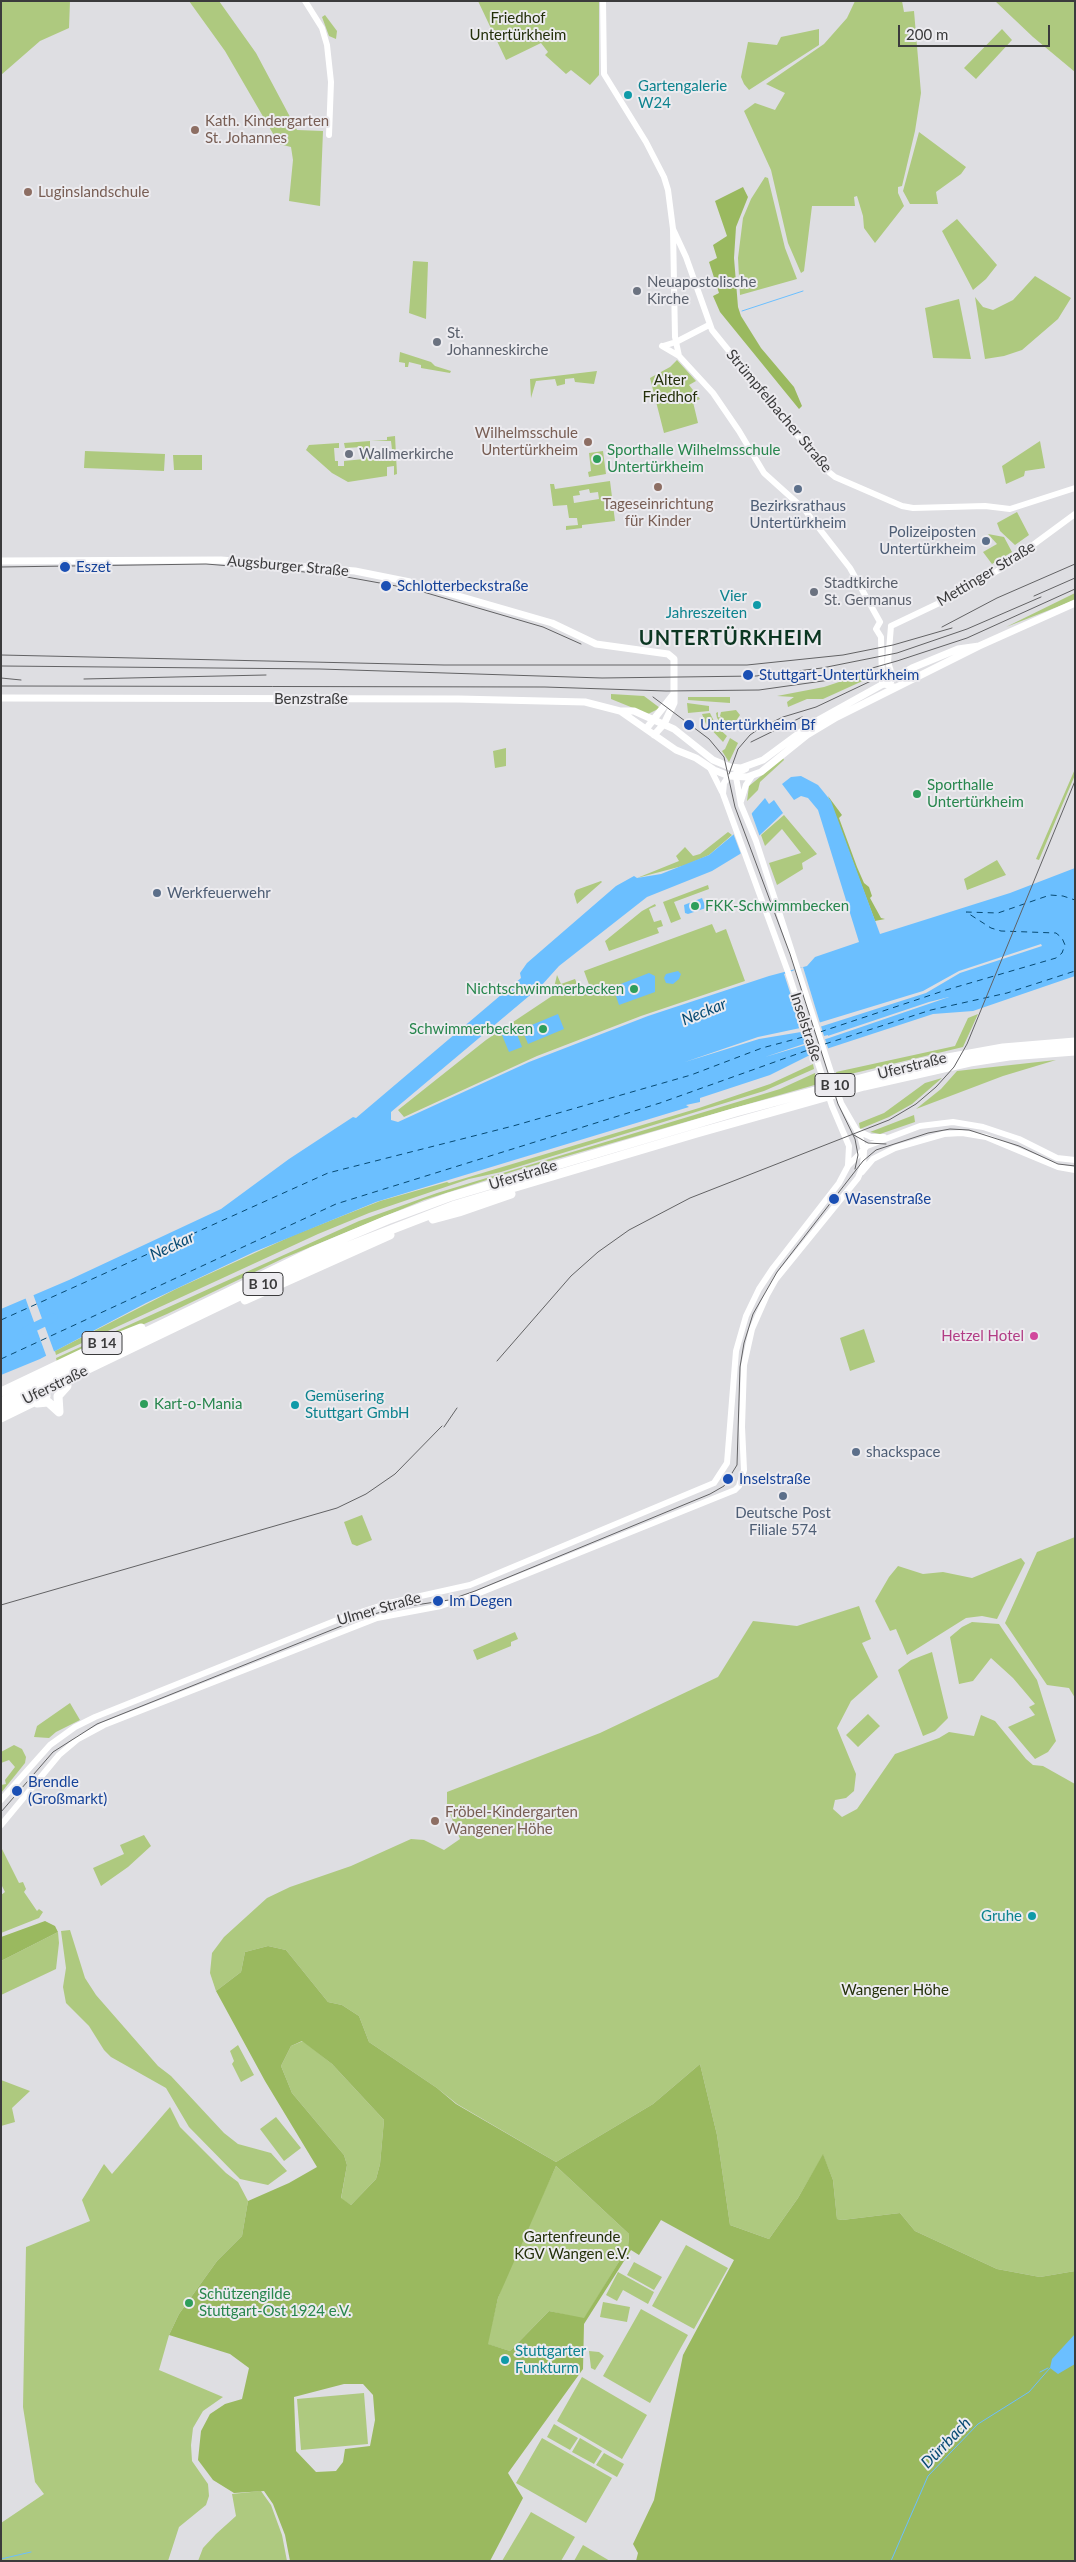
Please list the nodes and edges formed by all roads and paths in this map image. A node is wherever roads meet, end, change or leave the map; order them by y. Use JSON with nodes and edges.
{"nodes":[{"id":1,"x":305,"y":1,"type":"edge"},
{"id":2,"x":603,"y":1,"type":"edge"},
{"id":3,"x":329,"y":135,"type":"dead end"},
{"id":4,"x":673,"y":229,"type":"junction"},
{"id":5,"x":674,"y":256,"type":"junction"},
{"id":6,"x":686,"y":257,"type":"junction"},
{"id":7,"x":709,"y":325,"type":"junction"},
{"id":8,"x":676,"y":342,"type":"junction"},
{"id":9,"x":679,"y":356,"type":"junction"},
{"id":10,"x":1075,"y":488,"type":"edge"},
{"id":11,"x":1075,"y":514,"type":"edge"},
{"id":12,"x":1,"y":561,"type":"edge"},
{"id":13,"x":1075,"y":603,"type":"edge"},
{"id":14,"x":880,"y":622,"type":"junction"},
{"id":15,"x":891,"y":626,"type":"junction"},
{"id":16,"x":889,"y":636,"type":"junction"},
{"id":17,"x":881,"y":637,"type":"junction"},
{"id":18,"x":978,"y":646,"type":"junction"},
{"id":19,"x":893,"y":678,"type":"junction"},
{"id":20,"x":889,"y":685,"type":"junction"},
{"id":21,"x":673,"y":695,"type":"junction"},
{"id":22,"x":1,"y":698,"type":"edge"},
{"id":23,"x":620,"y":711,"type":"junction"},
{"id":24,"x":655,"y":720,"type":"junction"},
{"id":25,"x":664,"y":724,"type":"junction"},
{"id":26,"x":646,"y":729,"type":"junction"},
{"id":27,"x":654,"y":735,"type":"junction"},
{"id":28,"x":724,"y":765,"type":"junction"},
{"id":29,"x":753,"y":765,"type":"junction"},
{"id":30,"x":709,"y":767,"type":"junction"},
{"id":31,"x":732,"y":776,"type":"junction"},
{"id":32,"x":752,"y":776,"type":"junction"},
{"id":33,"x":723,"y":793,"type":"junction"},
{"id":34,"x":741,"y":805,"type":"junction"},
{"id":35,"x":758,"y":887,"type":"junction"},
{"id":36,"x":772,"y":890,"type":"junction"},
{"id":37,"x":1075,"y":1042,"type":"edge"},
{"id":38,"x":1075,"y":1051,"type":"edge"},
{"id":39,"x":857,"y":1130,"type":"junction"},
{"id":40,"x":885,"y":1137,"type":"junction"},
{"id":41,"x":849,"y":1146,"type":"junction"},
{"id":42,"x":862,"y":1152,"type":"junction"},
{"id":43,"x":877,"y":1157,"type":"junction"},
{"id":44,"x":1075,"y":1160,"type":"edge"},
{"id":45,"x":848,"y":1166,"type":"junction"},
{"id":46,"x":1075,"y":1170,"type":"edge"},
{"id":47,"x":860,"y":1176,"type":"junction"},
{"id":48,"x":535,"y":1181,"type":"junction"},
{"id":49,"x":154,"y":1327,"type":"junction"},
{"id":50,"x":67,"y":1386,"type":"junction"},
{"id":51,"x":1,"y":1392,"type":"edge"},
{"id":52,"x":1,"y":1402,"type":"edge"},
{"id":53,"x":24,"y":1406,"type":"junction"},
{"id":54,"x":1,"y":1411,"type":"edge"},
{"id":55,"x":1,"y":1418,"type":"edge"},
{"id":56,"x":1,"y":1800,"type":"edge"},
{"id":57,"x":1,"y":1824,"type":"edge"}],
"edges":[{"from":1,"to":3,"type":"street"},
{"from":2,"to":4,"type":"street"},
{"from":4,"to":5,"type":"street"},
{"from":4,"to":6,"type":"street","name":"Strümpfelbacher Straße"},
{"from":5,"to":6,"type":"street"},
{"from":5,"to":8,"type":"street"},
{"from":6,"to":7,"type":"street","name":"Strümpfelbacher Straße"},
{"from":7,"to":8,"type":"street"},
{"from":7,"to":10,"type":"street","name":"Strümpfelbacher Straße"},
{"from":8,"to":9,"type":"street"},
{"from":8,"to":9,"type":"street"},
{"from":9,"to":14,"type":"street"},
{"from":11,"to":15,"type":"street","name":"Mettinger Straße"},
{"from":12,"to":21,"type":"main road","name":"Augsburger Straße"},
{"from":13,"to":18,"type":"main road"},
{"from":14,"to":15,"type":"street"},
{"from":14,"to":17,"type":"street"},
{"from":15,"to":16,"type":"street"},
{"from":16,"to":17,"type":"street"},
{"from":16,"to":19,"type":"street"},
{"from":17,"to":20,"type":"street"},
{"from":18,"to":19,"type":"main road"},
{"from":18,"to":20,"type":"main road"},
{"from":19,"to":20,"type":"main road"},
{"from":20,"to":29,"type":"main road"},
{"from":20,"to":32,"type":"main road"},
{"from":21,"to":24,"type":"main road"},
{"from":21,"to":25,"type":"main road"},
{"from":22,"to":23,"type":"main road","name":"Benzstraße"},
{"from":23,"to":24,"type":"main road","name":"Benzstraße"},
{"from":23,"to":26,"type":"main road","name":"Benzstraße"},
{"from":24,"to":25,"type":"main road","name":"Benzstraße"},
{"from":24,"to":26,"type":"main road"},
{"from":25,"to":27,"type":"main road"},
{"from":25,"to":28,"type":"main road","name":"Benzstraße"},
{"from":26,"to":27,"type":"main road","name":"Benzstraße"},
{"from":27,"to":30,"type":"main road","name":"Benzstraße"},
{"from":28,"to":29,"type":"main road"},
{"from":28,"to":31,"type":"main road","name":"Benzstraße"},
{"from":29,"to":31,"type":"street"},
{"from":30,"to":31,"type":"main road","name":"Benzstraße"},
{"from":30,"to":33,"type":"street","name":"Inselstraße"},
{"from":31,"to":32,"type":"main road"},
{"from":31,"to":33,"type":"street"},
{"from":31,"to":34,"type":"street","name":"Inselstraße"},
{"from":32,"to":34,"type":"street"},
{"from":33,"to":34,"type":"street"},
{"from":33,"to":35,"type":"street","name":"Inselstraße"},
{"from":34,"to":36,"type":"street","name":"Inselstraße"},
{"from":35,"to":36,"type":"street"},
{"from":35,"to":41,"type":"street","name":"Inselstraße"},
{"from":36,"to":39,"type":"street","name":"Inselstraße"},
{"from":37,"to":49,"type":"highway","name":"Uferstraße","number":"B 10"},
{"from":38,"to":48,"type":"highway","name":"Uferstraße","number":"B 10"},
{"from":39,"to":40,"type":"street"},
{"from":39,"to":42,"type":"street","name":"Inselstraße"},
{"from":40,"to":42,"type":"street"},
{"from":40,"to":44,"type":"street"},
{"from":41,"to":42,"type":"street"},
{"from":41,"to":45,"type":"street","name":"Inselstraße"},
{"from":42,"to":43,"type":"street"},
{"from":42,"to":45,"type":"street"},
{"from":42,"to":47,"type":"street"},
{"from":43,"to":46,"type":"street"},
{"from":43,"to":47,"type":"street"},
{"from":45,"to":56,"type":"street","name":"Ulmer Straße"},
{"from":47,"to":57,"type":"street","name":"Ulmer Straße"},
{"from":48,"to":50,"type":"highway"},
{"from":48,"to":54,"type":"highway","name":"Uferstraße","number":"B 10"},
{"from":49,"to":51,"type":"highway","number":"B 14"},
{"from":49,"to":52,"type":"highway","name":"Uferstraße","number":"B 10"},
{"from":50,"to":53,"type":"highway"},
{"from":50,"to":53,"type":"highway"},
{"from":53,"to":55,"type":"highway"}]}
